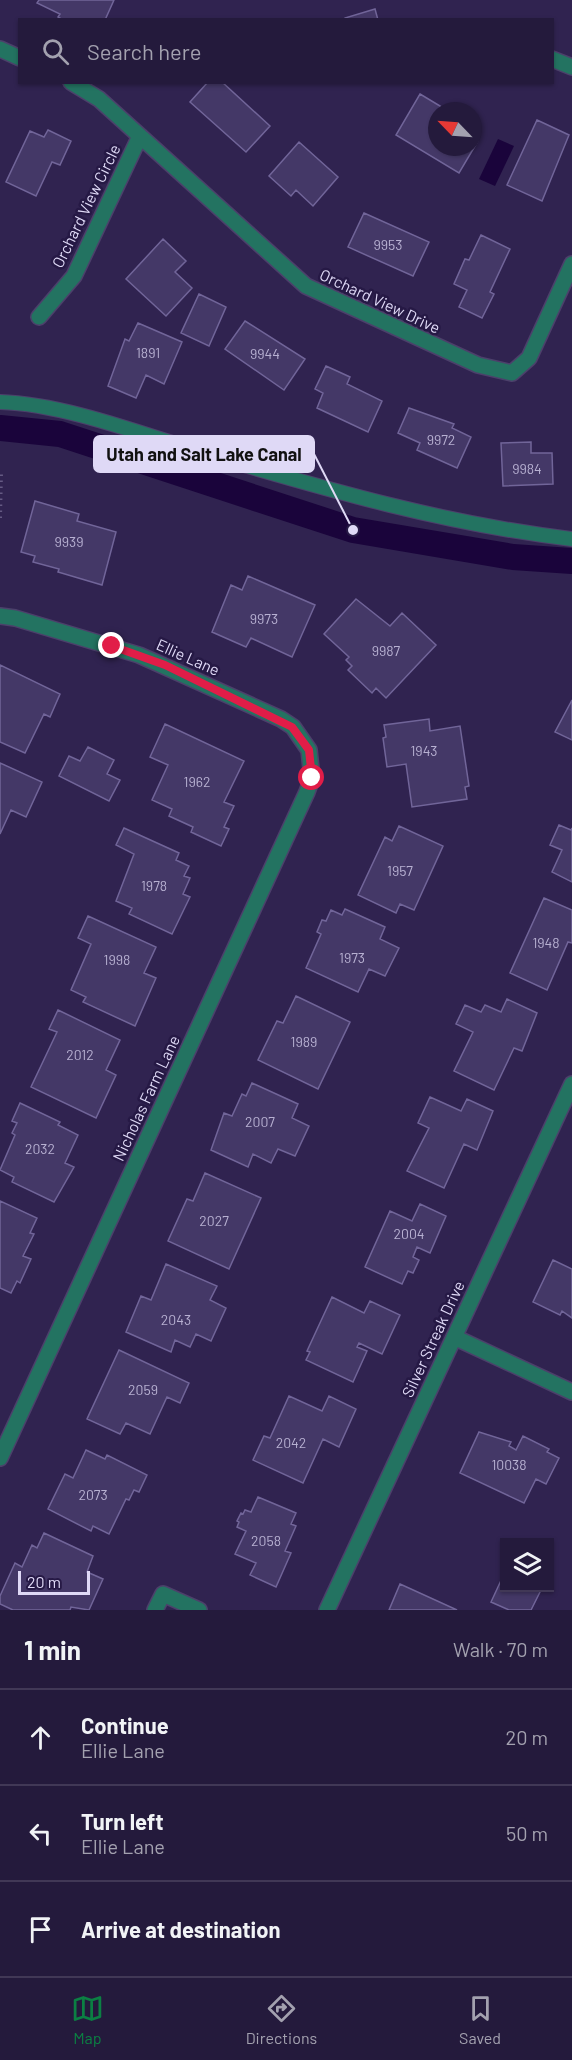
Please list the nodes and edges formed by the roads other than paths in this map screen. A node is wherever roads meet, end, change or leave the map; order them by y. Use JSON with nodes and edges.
{"nodes":[{"id":1,"x":0,"y":49,"type":"edge"},
{"id":2,"x":18,"y":57,"type":"edge"},
{"id":3,"x":554,"y":59,"type":"edge"},
{"id":4,"x":572,"y":68,"type":"edge"},
{"id":5,"x":74,"y":84,"type":"edge"},
{"id":6,"x":140,"y":136,"type":"junction"},
{"id":7,"x":572,"y":264,"type":"edge"},
{"id":8,"x":39,"y":317,"type":"dead end"},
{"id":9,"x":0,"y":402,"type":"edge"},
{"id":10,"x":572,"y":539,"type":"edge"},
{"id":11,"x":0,"y":616,"type":"edge"},
{"id":12,"x":309,"y":750,"type":"joint"},
{"id":13,"x":572,"y":1084,"type":"edge"},
{"id":14,"x":454,"y":1337,"type":"junction"},
{"id":15,"x":572,"y":1392,"type":"edge"},
{"id":16,"x":0,"y":1458,"type":"edge"},
{"id":17,"x":155,"y":1610,"type":"edge"},
{"id":18,"x":199,"y":1610,"type":"edge"},
{"id":19,"x":327,"y":1610,"type":"edge"}],
"edges":[{"from":1,"to":2,"type":"street"},
{"from":3,"to":4,"type":"street"},
{"from":5,"to":6,"type":"street","name":"Orchard View Drive"},
{"from":6,"to":7,"type":"street","name":"Orchard View Drive"},
{"from":6,"to":8,"type":"street","name":"Orchard View Circle"},
{"from":9,"to":10,"type":"lane"},
{"from":11,"to":12,"type":"street","name":"Ellie Lane"},
{"from":12,"to":16,"type":"street","name":"Nicholas Farm Lane"},
{"from":13,"to":14,"type":"street","name":"Silver Streak Drive"},
{"from":14,"to":15,"type":"street"},
{"from":14,"to":19,"type":"street","name":"Silver Streak Drive"},
{"from":17,"to":18,"type":"street"}]}
